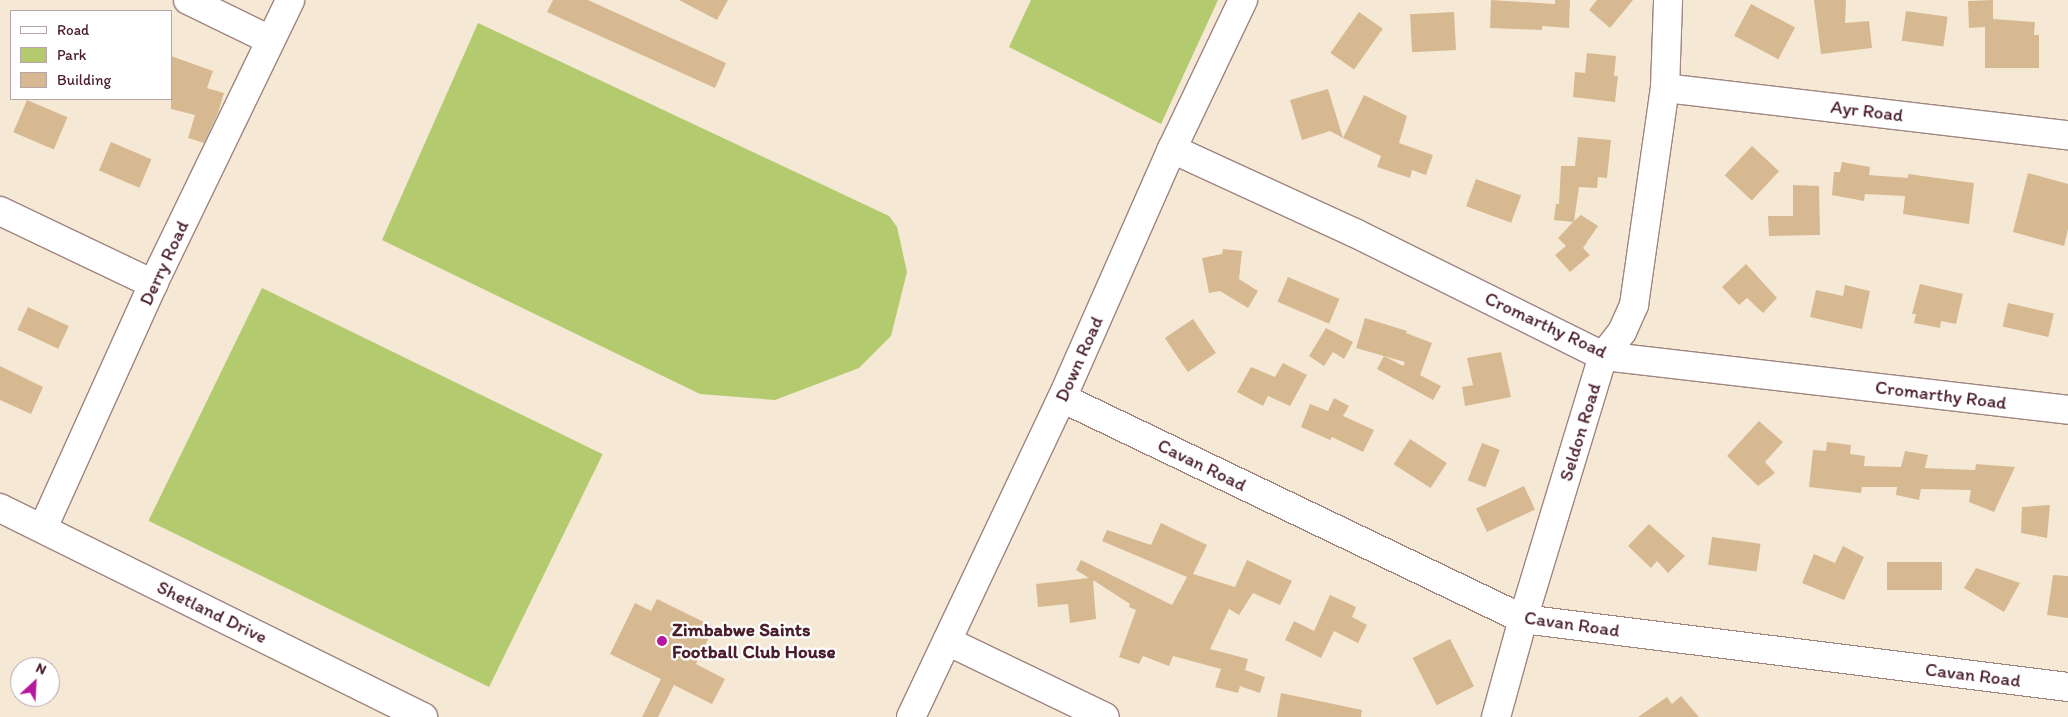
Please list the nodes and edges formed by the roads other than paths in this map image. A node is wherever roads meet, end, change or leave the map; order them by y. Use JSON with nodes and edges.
{"nodes":[{"id":1,"x":188,"y":0,"type":"edge"},
{"id":2,"x":290,"y":0,"type":"edge"},
{"id":3,"x":1243,"y":0,"type":"edge"},
{"id":4,"x":1668,"y":0,"type":"edge"},
{"id":5,"x":270,"y":40,"type":"junction"},
{"id":6,"x":1666,"y":88,"type":"junction"},
{"id":7,"x":2068,"y":135,"type":"edge"},
{"id":8,"x":1172,"y":149,"type":"junction"},
{"id":9,"x":0,"y":211,"type":"edge"},
{"id":10,"x":153,"y":284,"type":"junction"},
{"id":11,"x":1603,"y":356,"type":"junction"},
{"id":12,"x":1062,"y":398,"type":"junction"},
{"id":13,"x":2068,"y":410,"type":"edge"},
{"id":14,"x":0,"y":508,"type":"edge"},
{"id":15,"x":43,"y":528,"type":"junction"},
{"id":16,"x":1523,"y":619,"type":"junction"},
{"id":17,"x":946,"y":641,"type":"junction"},
{"id":18,"x":2068,"y":687,"type":"edge"},
{"id":19,"x":423,"y":717,"type":"edge"},
{"id":20,"x":911,"y":717,"type":"edge"},
{"id":21,"x":1105,"y":717,"type":"edge"},
{"id":22,"x":1496,"y":717,"type":"edge"}],
"edges":[{"from":1,"to":5,"type":"street"},
{"from":2,"to":5,"type":"street","name":"Derry Road"},
{"from":3,"to":8,"type":"street","name":"Down Road"},
{"from":4,"to":6,"type":"street","name":"Seldon Road"},
{"from":5,"to":10,"type":"street","name":"Derry Road"},
{"from":6,"to":7,"type":"street","name":"Ayr Road"},
{"from":6,"to":11,"type":"street","name":"Seldon Road"},
{"from":8,"to":11,"type":"street","name":"Cromarthy Road"},
{"from":8,"to":12,"type":"street","name":"Down Road"},
{"from":9,"to":10,"type":"street"},
{"from":10,"to":15,"type":"street","name":"Derry Road"},
{"from":11,"to":13,"type":"street","name":"Cromarthy Road"},
{"from":11,"to":16,"type":"street","name":"Seldon Road"},
{"from":12,"to":16,"type":"street","name":"Cavan Road"},
{"from":12,"to":17,"type":"street","name":"Down Road"},
{"from":14,"to":15,"type":"street","name":"Shetland Drive"},
{"from":15,"to":19,"type":"street","name":"Shetland Drive"},
{"from":16,"to":18,"type":"street","name":"Cavan Road"},
{"from":16,"to":22,"type":"street","name":"Seldon Road"},
{"from":17,"to":20,"type":"street","name":"Down Road"},
{"from":17,"to":21,"type":"street"}]}
